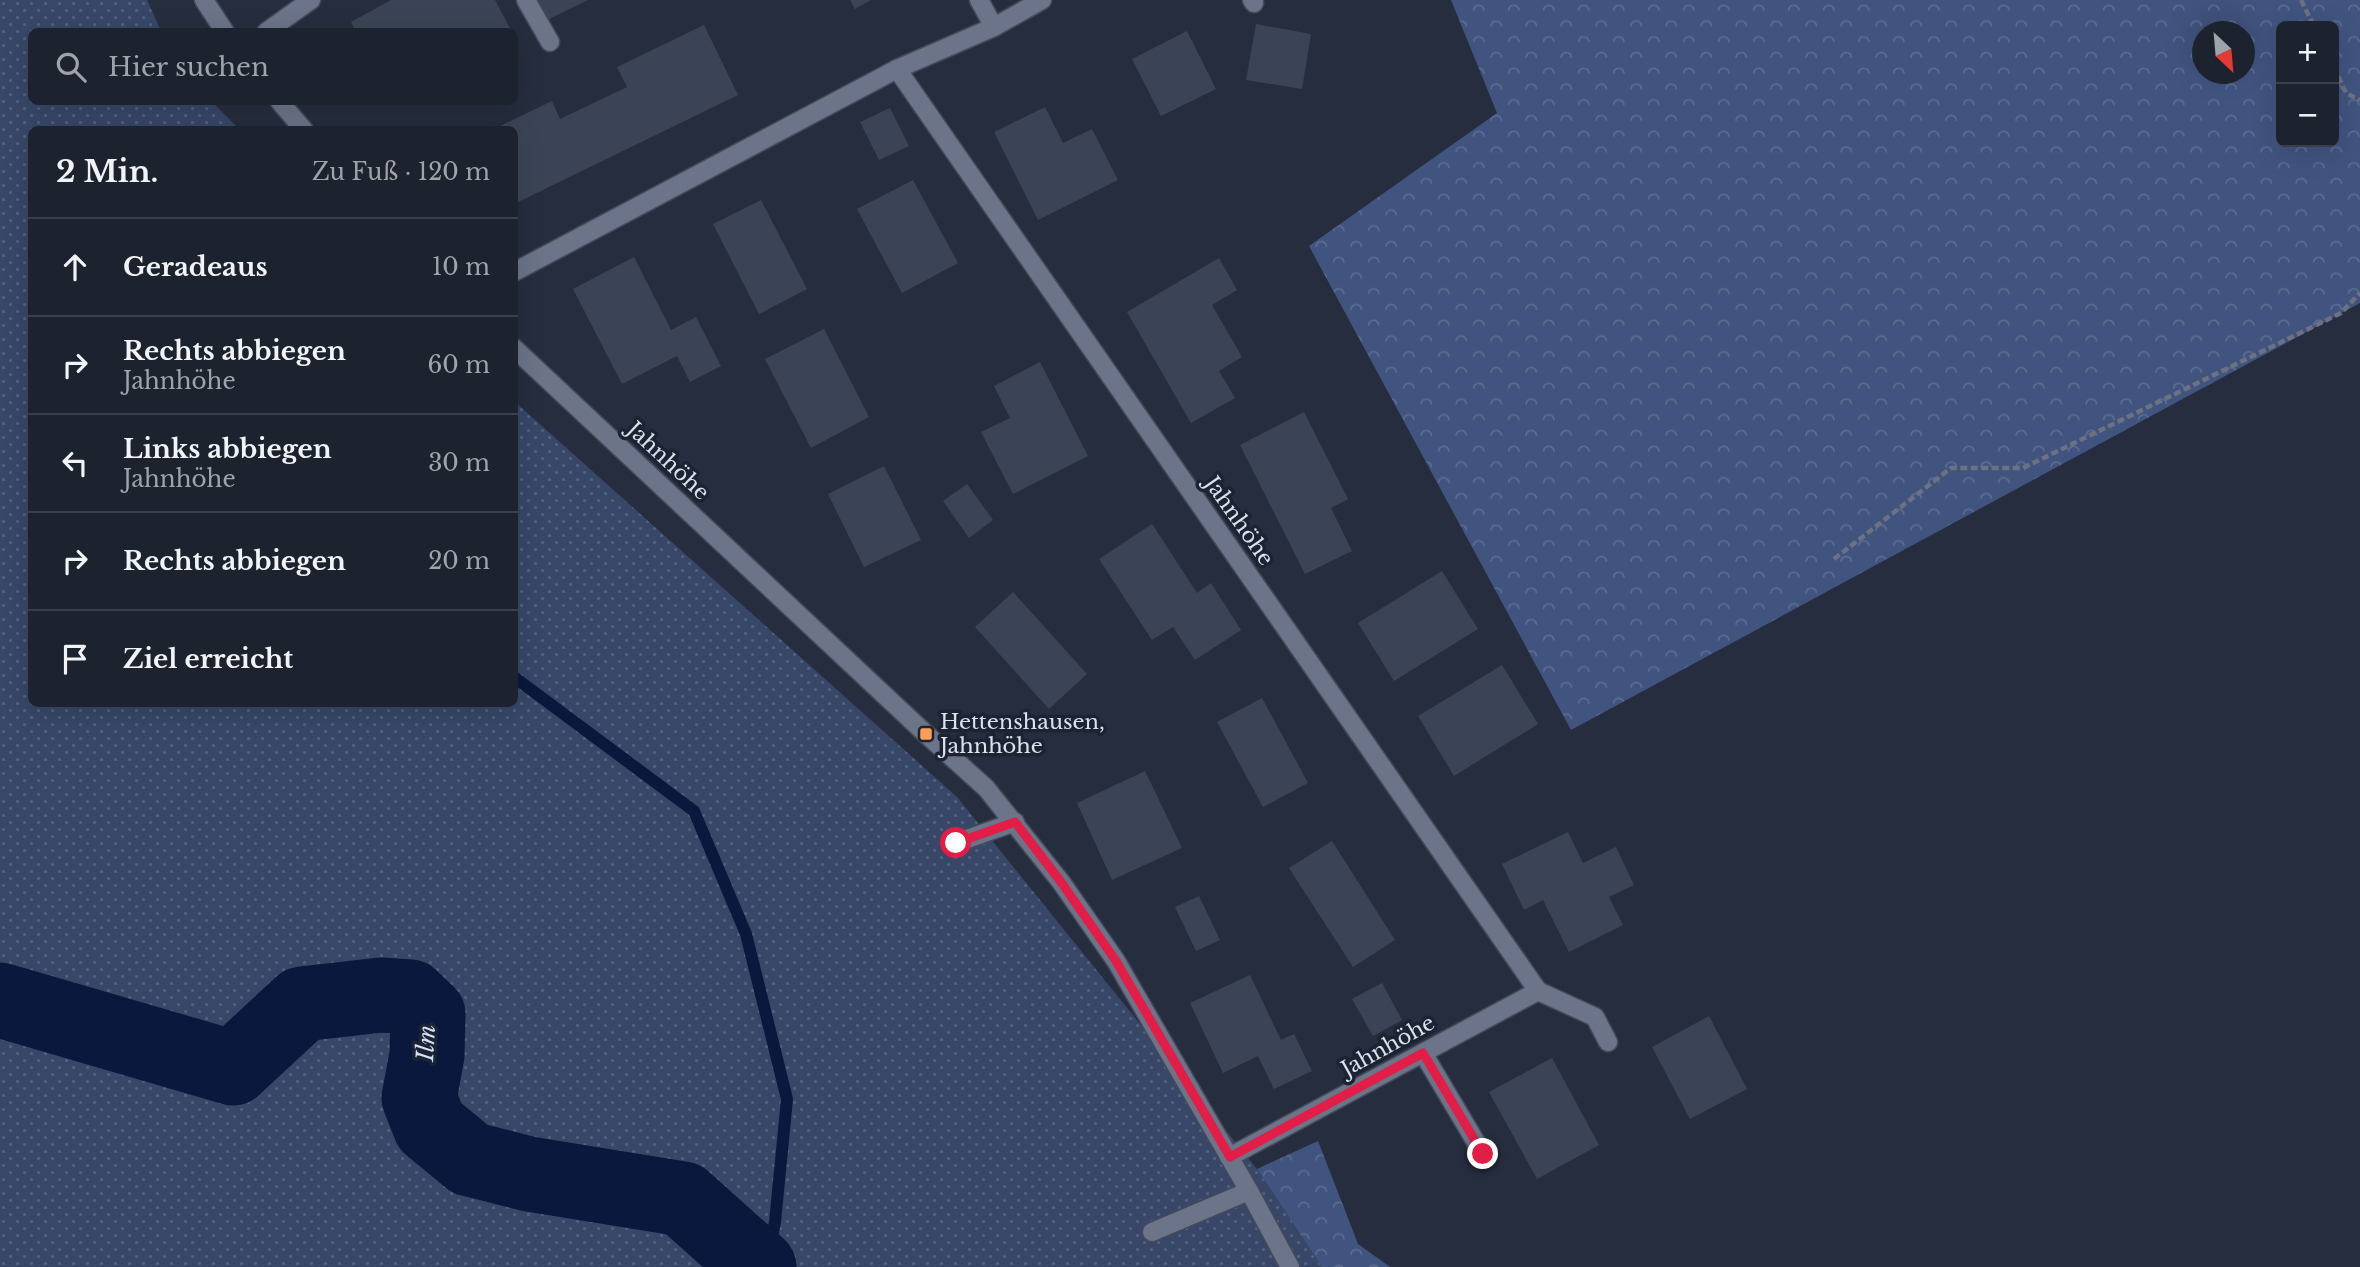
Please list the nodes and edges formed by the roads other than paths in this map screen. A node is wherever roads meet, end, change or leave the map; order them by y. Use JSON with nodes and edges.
{"nodes":[{"id":1,"x":204,"y":0,"type":"edge"},
{"id":2,"x":311,"y":0,"type":"edge"},
{"id":3,"x":526,"y":0,"type":"edge"},
{"id":4,"x":979,"y":0,"type":"edge"},
{"id":5,"x":1042,"y":0,"type":"edge"},
{"id":6,"x":994,"y":27,"type":"junction"},
{"id":7,"x":222,"y":28,"type":"edge"},
{"id":8,"x":271,"y":28,"type":"edge"},
{"id":9,"x":550,"y":42,"type":"dead end"},
{"id":10,"x":897,"y":69,"type":"junction"},
{"id":11,"x":283,"y":105,"type":"edge"},
{"id":12,"x":301,"y":126,"type":"edge"},
{"id":13,"x":518,"y":270,"type":"edge"},
{"id":14,"x":518,"y":352,"type":"edge"},
{"id":15,"x":1015,"y":822,"type":"junction"},
{"id":16,"x":956,"y":843,"type":"dead end"},
{"id":17,"x":1538,"y":990,"type":"junction"},
{"id":18,"x":1608,"y":1042,"type":"dead end"},
{"id":19,"x":1423,"y":1053,"type":"junction"},
{"id":20,"x":1483,"y":1154,"type":"dead end"},
{"id":21,"x":1230,"y":1157,"type":"junction"},
{"id":22,"x":1249,"y":1191,"type":"junction"},
{"id":23,"x":1152,"y":1232,"type":"dead end"},
{"id":24,"x":1290,"y":1267,"type":"edge"}],
"edges":[{"from":1,"to":7,"type":"street"},
{"from":2,"to":8,"type":"street"},
{"from":3,"to":9,"type":"street"},
{"from":4,"to":6,"type":"street"},
{"from":5,"to":6,"type":"street"},
{"from":6,"to":10,"type":"street"},
{"from":10,"to":13,"type":"street"},
{"from":10,"to":17,"type":"street","name":"Jahnhöhe"},
{"from":11,"to":12,"type":"street"},
{"from":14,"to":15,"type":"street","name":"Jahnhöhe"},
{"from":15,"to":16,"type":"street"},
{"from":15,"to":21,"type":"street","name":"Jahnhöhe"},
{"from":17,"to":18,"type":"street"},
{"from":17,"to":19,"type":"street","name":"Jahnhöhe"},
{"from":19,"to":20,"type":"street"},
{"from":19,"to":21,"type":"street","name":"Jahnhöhe"},
{"from":21,"to":22,"type":"street"},
{"from":22,"to":23,"type":"street"},
{"from":22,"to":24,"type":"street"}]}
